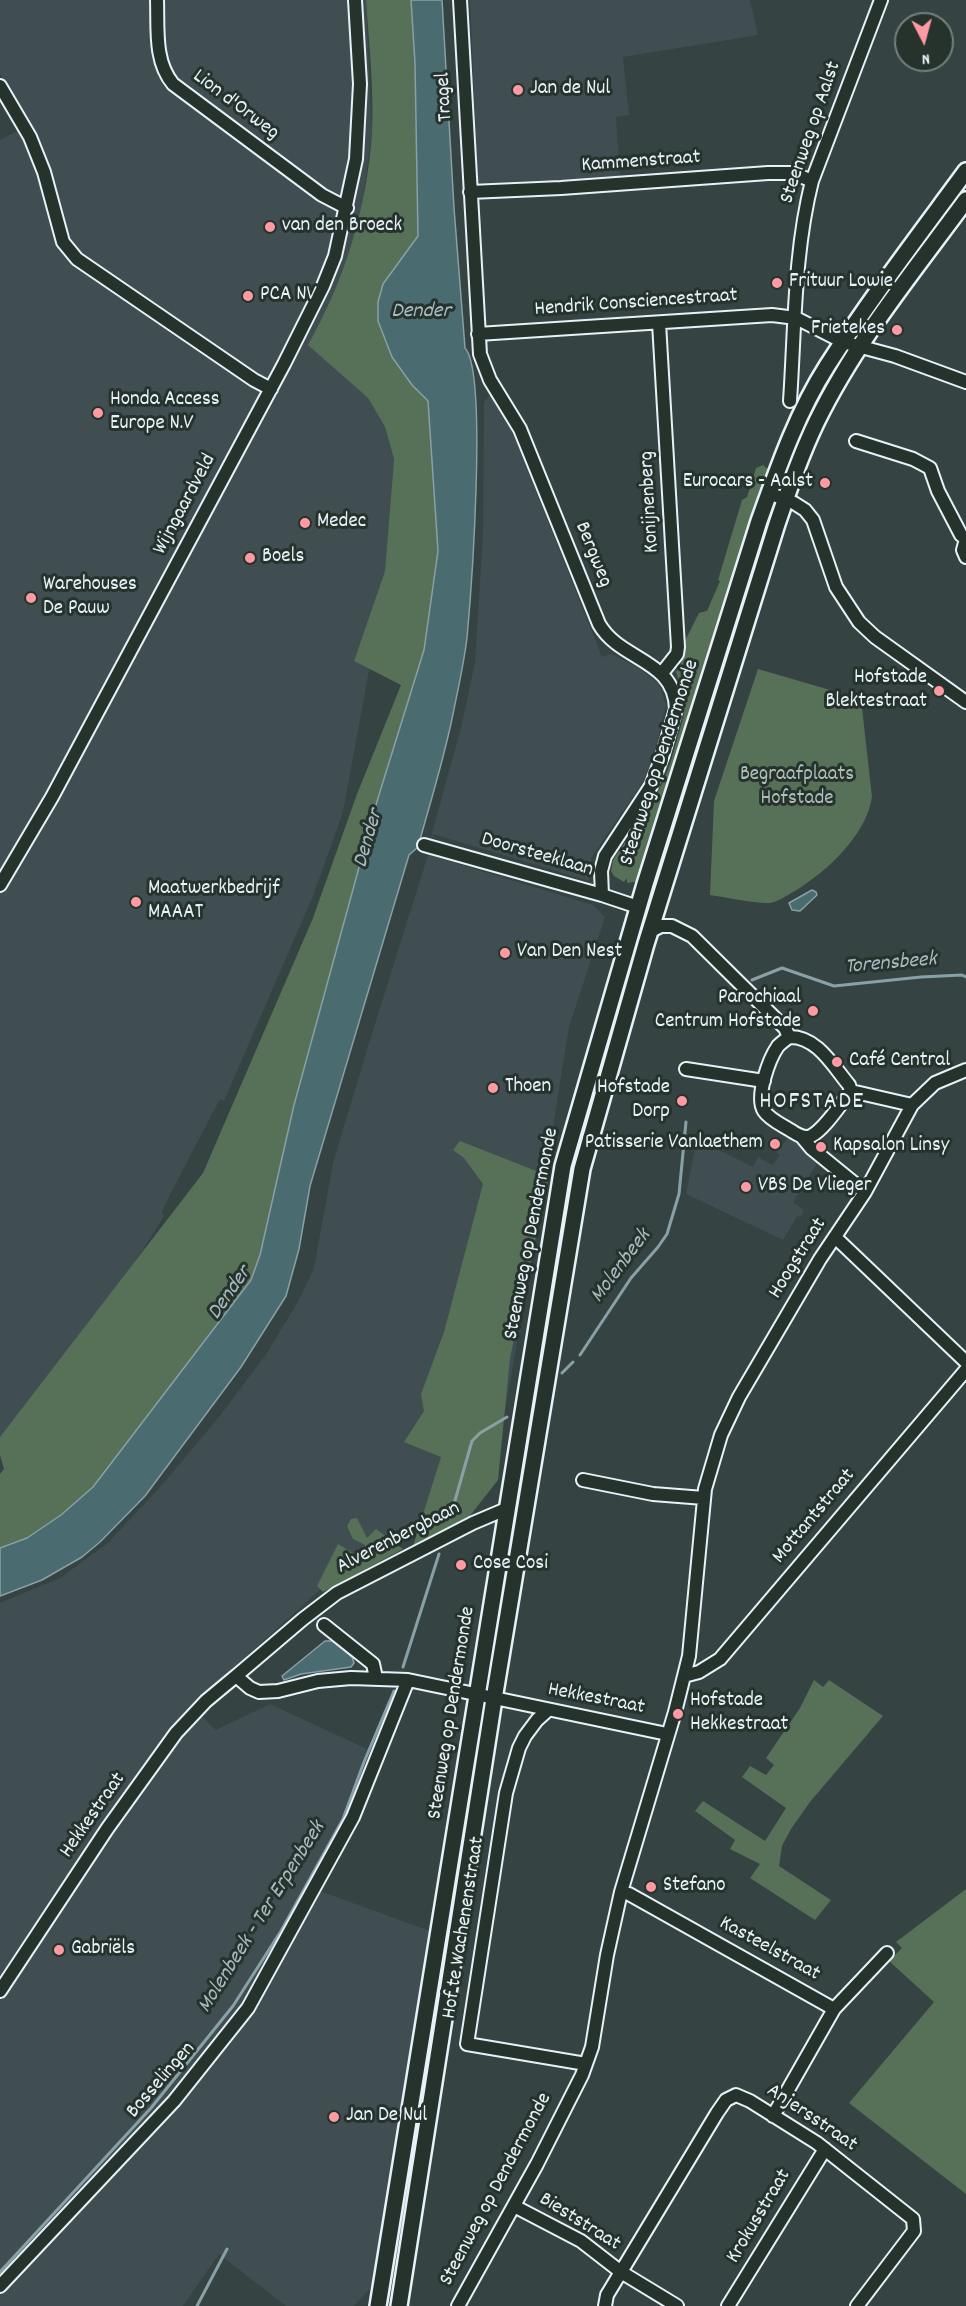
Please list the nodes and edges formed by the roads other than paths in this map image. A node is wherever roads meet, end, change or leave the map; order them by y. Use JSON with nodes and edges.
{"nodes":[{"id":1,"x":157,"y":0,"type":"edge"},
{"id":2,"x":355,"y":0,"type":"edge"},
{"id":3,"x":460,"y":0,"type":"edge"},
{"id":4,"x":881,"y":0,"type":"edge"},
{"id":5,"x":0,"y":86,"type":"edge"},
{"id":6,"x":966,"y":171,"type":"edge"},
{"id":7,"x":813,"y":181,"type":"junction"},
{"id":8,"x":470,"y":192,"type":"junction"},
{"id":9,"x":966,"y":200,"type":"edge"},
{"id":10,"x":347,"y":208,"type":"junction"},
{"id":11,"x":796,"y":318,"type":"junction"},
{"id":12,"x":659,"y":323,"type":"junction"},
{"id":13,"x":478,"y":334,"type":"junction"},
{"id":14,"x":843,"y":342,"type":"junction"},
{"id":15,"x":861,"y":346,"type":"junction"},
{"id":16,"x":966,"y":382,"type":"edge"},
{"id":17,"x":271,"y":389,"type":"junction"},
{"id":18,"x":790,"y":401,"type":"dead end"},
{"id":19,"x":856,"y":441,"type":"dead end"},
{"id":20,"x":769,"y":493,"type":"junction"},
{"id":21,"x":786,"y":499,"type":"junction"},
{"id":22,"x":966,"y":539,"type":"edge"},
{"id":23,"x":966,"y":557,"type":"edge"},
{"id":24,"x":662,"y":673,"type":"junction"},
{"id":25,"x":966,"y":702,"type":"edge"},
{"id":26,"x":424,"y":845,"type":"dead end"},
{"id":27,"x":0,"y":885,"type":"edge"},
{"id":28,"x":664,"y":890,"type":"junction"},
{"id":29,"x":602,"y":895,"type":"junction"},
{"id":30,"x":638,"y":907,"type":"junction"},
{"id":31,"x":649,"y":938,"type":"junction"},
{"id":32,"x":787,"y":1032,"type":"junction"},
{"id":33,"x":686,"y":1069,"type":"dead end"},
{"id":34,"x":966,"y":1070,"type":"edge"},
{"id":35,"x":764,"y":1081,"type":"junction"},
{"id":36,"x":851,"y":1091,"type":"junction"},
{"id":37,"x":912,"y":1105,"type":"junction"},
{"id":38,"x":801,"y":1136,"type":"junction"},
{"id":39,"x":865,"y":1192,"type":"junction"},
{"id":40,"x":835,"y":1237,"type":"junction"},
{"id":41,"x":966,"y":1362,"type":"edge"},
{"id":42,"x":966,"y":1370,"type":"edge"},
{"id":43,"x":584,"y":1480,"type":"dead end"},
{"id":44,"x":704,"y":1498,"type":"junction"},
{"id":45,"x":506,"y":1509,"type":"junction"},
{"id":46,"x":312,"y":1611,"type":"joint"},
{"id":47,"x":324,"y":1625,"type":"dead end"},
{"id":48,"x":236,"y":1676,"type":"junction"},
{"id":49,"x":684,"y":1676,"type":"junction"},
{"id":50,"x":376,"y":1678,"type":"junction"},
{"id":51,"x":408,"y":1680,"type":"junction"},
{"id":52,"x":477,"y":1693,"type":"junction"},
{"id":53,"x":494,"y":1700,"type":"junction"},
{"id":54,"x":548,"y":1710,"type":"junction"},
{"id":55,"x":675,"y":1712,"type":"joint"},
{"id":56,"x":667,"y":1734,"type":"junction"},
{"id":57,"x":621,"y":1892,"type":"junction"},
{"id":58,"x":886,"y":1953,"type":"dead end"},
{"id":59,"x":0,"y":1991,"type":"edge"},
{"id":60,"x":834,"y":2009,"type":"junction"},
{"id":61,"x":586,"y":2064,"type":"junction"},
{"id":62,"x":773,"y":2116,"type":"junction"},
{"id":63,"x":825,"y":2149,"type":"junction"},
{"id":64,"x":514,"y":2206,"type":"junction"},
{"id":65,"x":621,"y":2272,"type":"junction"},
{"id":66,"x":0,"y":2286,"type":"edge"},
{"id":67,"x":378,"y":2306,"type":"edge"},
{"id":68,"x":399,"y":2306,"type":"edge"},
{"id":69,"x":458,"y":2306,"type":"edge"},
{"id":70,"x":605,"y":2306,"type":"edge"},
{"id":71,"x":677,"y":2306,"type":"edge"},
{"id":72,"x":728,"y":2306,"type":"edge"},
{"id":73,"x":857,"y":2306,"type":"edge"}],
"edges":[{"from":1,"to":10,"type":"street","name":"Lion d'Orweg"},
{"from":2,"to":10,"type":"street","name":"Wijngaardveld"},
{"from":3,"to":8,"type":"street","name":"Tragel"},
{"from":4,"to":7,"type":"street","name":"Steenweg op Aalst"},
{"from":5,"to":17,"type":"street"},
{"from":6,"to":14,"type":"main road","name":"Steenweg op Dendermonde"},
{"from":7,"to":8,"type":"street","name":"Kammenstraat"},
{"from":7,"to":11,"type":"street","name":"Steenweg op Aalst"},
{"from":8,"to":13,"type":"street","name":"Bergweg"},
{"from":9,"to":15,"type":"main road","name":"Steenweg op Dendermonde"},
{"from":10,"to":17,"type":"street","name":"Wijngaardveld"},
{"from":11,"to":12,"type":"street","name":"Hendrik Consciencestraat"},
{"from":11,"to":14,"type":"street"},
{"from":11,"to":18,"type":"street","name":"Steenweg op Aalst"},
{"from":12,"to":13,"type":"street","name":"Hendrik Consciencestraat"},
{"from":12,"to":24,"type":"street","name":"Konijnenberg"},
{"from":13,"to":24,"type":"street","name":"Bergweg"},
{"from":14,"to":15,"type":"street"},
{"from":14,"to":20,"type":"main road","name":"Steenweg op Dendermonde"},
{"from":15,"to":16,"type":"street"},
{"from":15,"to":21,"type":"main road","name":"Steenweg op Dendermonde"},
{"from":17,"to":27,"type":"street","name":"Wijngaardveld"},
{"from":19,"to":22,"type":"street"},
{"from":20,"to":21,"type":"street"},
{"from":20,"to":30,"type":"main road","name":"Steenweg op Dendermonde"},
{"from":21,"to":25,"type":"street"},
{"from":21,"to":28,"type":"main road","name":"Steenweg op Dendermonde"},
{"from":22,"to":23,"type":"street"},
{"from":24,"to":29,"type":"street"},
{"from":26,"to":29,"type":"street","name":"Doorsteeklaan"},
{"from":28,"to":30,"type":"main road"},
{"from":28,"to":31,"type":"main road","name":"Steenweg op Dendermonde"},
{"from":29,"to":30,"type":"street","name":"Doorsteeklaan"},
{"from":30,"to":31,"type":"main road"},
{"from":30,"to":45,"type":"main road","name":"Steenweg op Dendermonde"},
{"from":31,"to":32,"type":"street"},
{"from":31,"to":53,"type":"main road","name":"Steenweg op Dendermonde"},
{"from":32,"to":35,"type":"street"},
{"from":32,"to":36,"type":"street"},
{"from":33,"to":35,"type":"street"},
{"from":34,"to":37,"type":"street","name":"Hoogstraat"},
{"from":35,"to":38,"type":"street"},
{"from":36,"to":37,"type":"street"},
{"from":36,"to":38,"type":"street"},
{"from":37,"to":39,"type":"street","name":"Hoogstraat"},
{"from":38,"to":39,"type":"street"},
{"from":39,"to":40,"type":"street","name":"Hoogstraat"},
{"from":40,"to":41,"type":"street"},
{"from":40,"to":44,"type":"street","name":"Hoogstraat"},
{"from":42,"to":49,"type":"street","name":"Mottantstraat"},
{"from":43,"to":44,"type":"street"},
{"from":44,"to":49,"type":"street","name":"Hoogstraat"},
{"from":45,"to":46,"type":"street","name":"Alverenbergbaan"},
{"from":45,"to":52,"type":"main road","name":"Steenweg op Dendermonde"},
{"from":46,"to":48,"type":"street","name":"Hekkestraat"},
{"from":47,"to":50,"type":"street"},
{"from":48,"to":50,"type":"street","name":"Hekkestraat"},
{"from":48,"to":59,"type":"street","name":"Hekkestraat"},
{"from":49,"to":55,"type":"street","name":"Hoogstraat"},
{"from":50,"to":51,"type":"street","name":"Hekkestraat"},
{"from":51,"to":52,"type":"street","name":"Hekkestraat"},
{"from":51,"to":66,"type":"street","name":"Bosselingen"},
{"from":52,"to":53,"type":"street","name":"Hekkestraat"},
{"from":52,"to":67,"type":"main road","name":"Steenweg op Dendermonde"},
{"from":53,"to":54,"type":"street","name":"Hekkestraat"},
{"from":53,"to":68,"type":"main road","name":"Steenweg op Dendermonde"},
{"from":54,"to":56,"type":"street","name":"Hekkestraat"},
{"from":54,"to":61,"type":"street","name":"Hof te Wachenenstraat"},
{"from":55,"to":56,"type":"street","name":"Steenweg op Dendermonde"},
{"from":56,"to":57,"type":"street","name":"Steenweg op Dendermonde"},
{"from":57,"to":60,"type":"street","name":"Kasteelstraat"},
{"from":57,"to":61,"type":"street","name":"Steenweg op Dendermonde"},
{"from":58,"to":60,"type":"street","name":"Kasteelstraat"},
{"from":60,"to":62,"type":"street","name":"Kasteelstraat"},
{"from":61,"to":64,"type":"street","name":"Steenweg op Dendermonde"},
{"from":62,"to":63,"type":"street","name":"Anjersstraat"},
{"from":62,"to":65,"type":"street","name":"Anjersstraat"},
{"from":63,"to":72,"type":"street","name":"Krokusstraat"},
{"from":63,"to":73,"type":"street","name":"Anjersstraat"},
{"from":64,"to":65,"type":"street","name":"Bieststraat"},
{"from":64,"to":69,"type":"street","name":"Steenweg op Dendermonde"},
{"from":65,"to":70,"type":"street","name":"Bieststraat"},
{"from":65,"to":71,"type":"street"}]}
